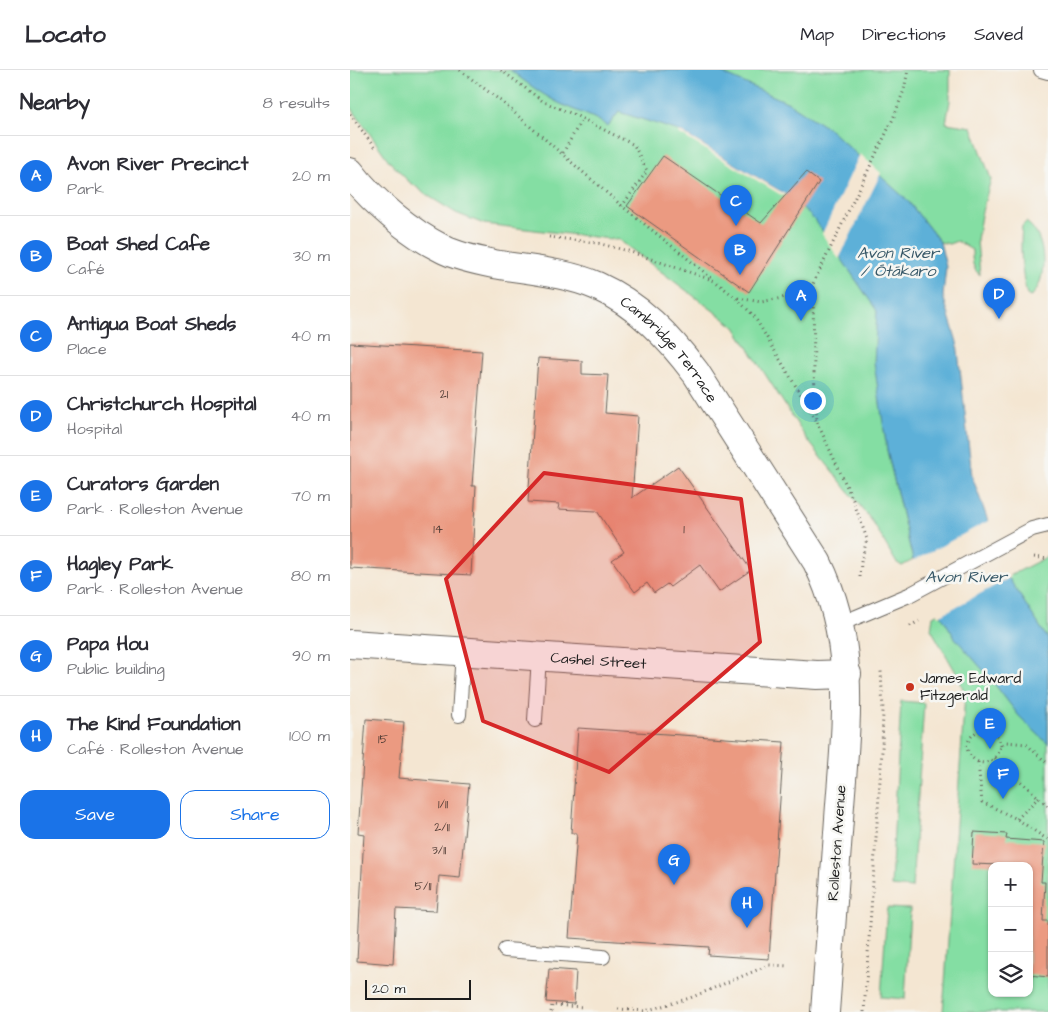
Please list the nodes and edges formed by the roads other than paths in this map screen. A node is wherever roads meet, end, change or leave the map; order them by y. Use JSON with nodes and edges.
{"nodes":[{"id":1,"x":1041,"y":70,"type":"edge"},
{"id":2,"x":1048,"y":72,"type":"edge"},
{"id":3,"x":350,"y":172,"type":"edge"},
{"id":4,"x":1048,"y":525,"type":"edge"},
{"id":5,"x":840,"y":624,"type":"junction"},
{"id":6,"x":350,"y":644,"type":"edge"},
{"id":7,"x":463,"y":652,"type":"junction"},
{"id":8,"x":539,"y":657,"type":"junction"},
{"id":9,"x":847,"y":674,"type":"junction"},
{"id":10,"x":459,"y":715,"type":"dead end"},
{"id":11,"x":534,"y":720,"type":"dead end"},
{"id":12,"x":505,"y":950,"type":"dead end"},
{"id":13,"x":603,"y":957,"type":"dead end"},
{"id":14,"x":825,"y":1012,"type":"edge"}],
"edges":[{"from":1,"to":2,"type":"lane"},
{"from":3,"to":5,"type":"street","name":"Cambridge Terrace"},
{"from":4,"to":5,"type":"lane"},
{"from":5,"to":9,"type":"street","name":"Cambridge Terrace"},
{"from":6,"to":7,"type":"street","name":"Cashel Street"},
{"from":7,"to":8,"type":"street","name":"Cashel Street"},
{"from":7,"to":10,"type":"lane"},
{"from":8,"to":9,"type":"street","name":"Cashel Street"},
{"from":8,"to":11,"type":"lane"},
{"from":9,"to":14,"type":"street","name":"Rolleston Avenue"},
{"from":12,"to":13,"type":"lane"}]}
